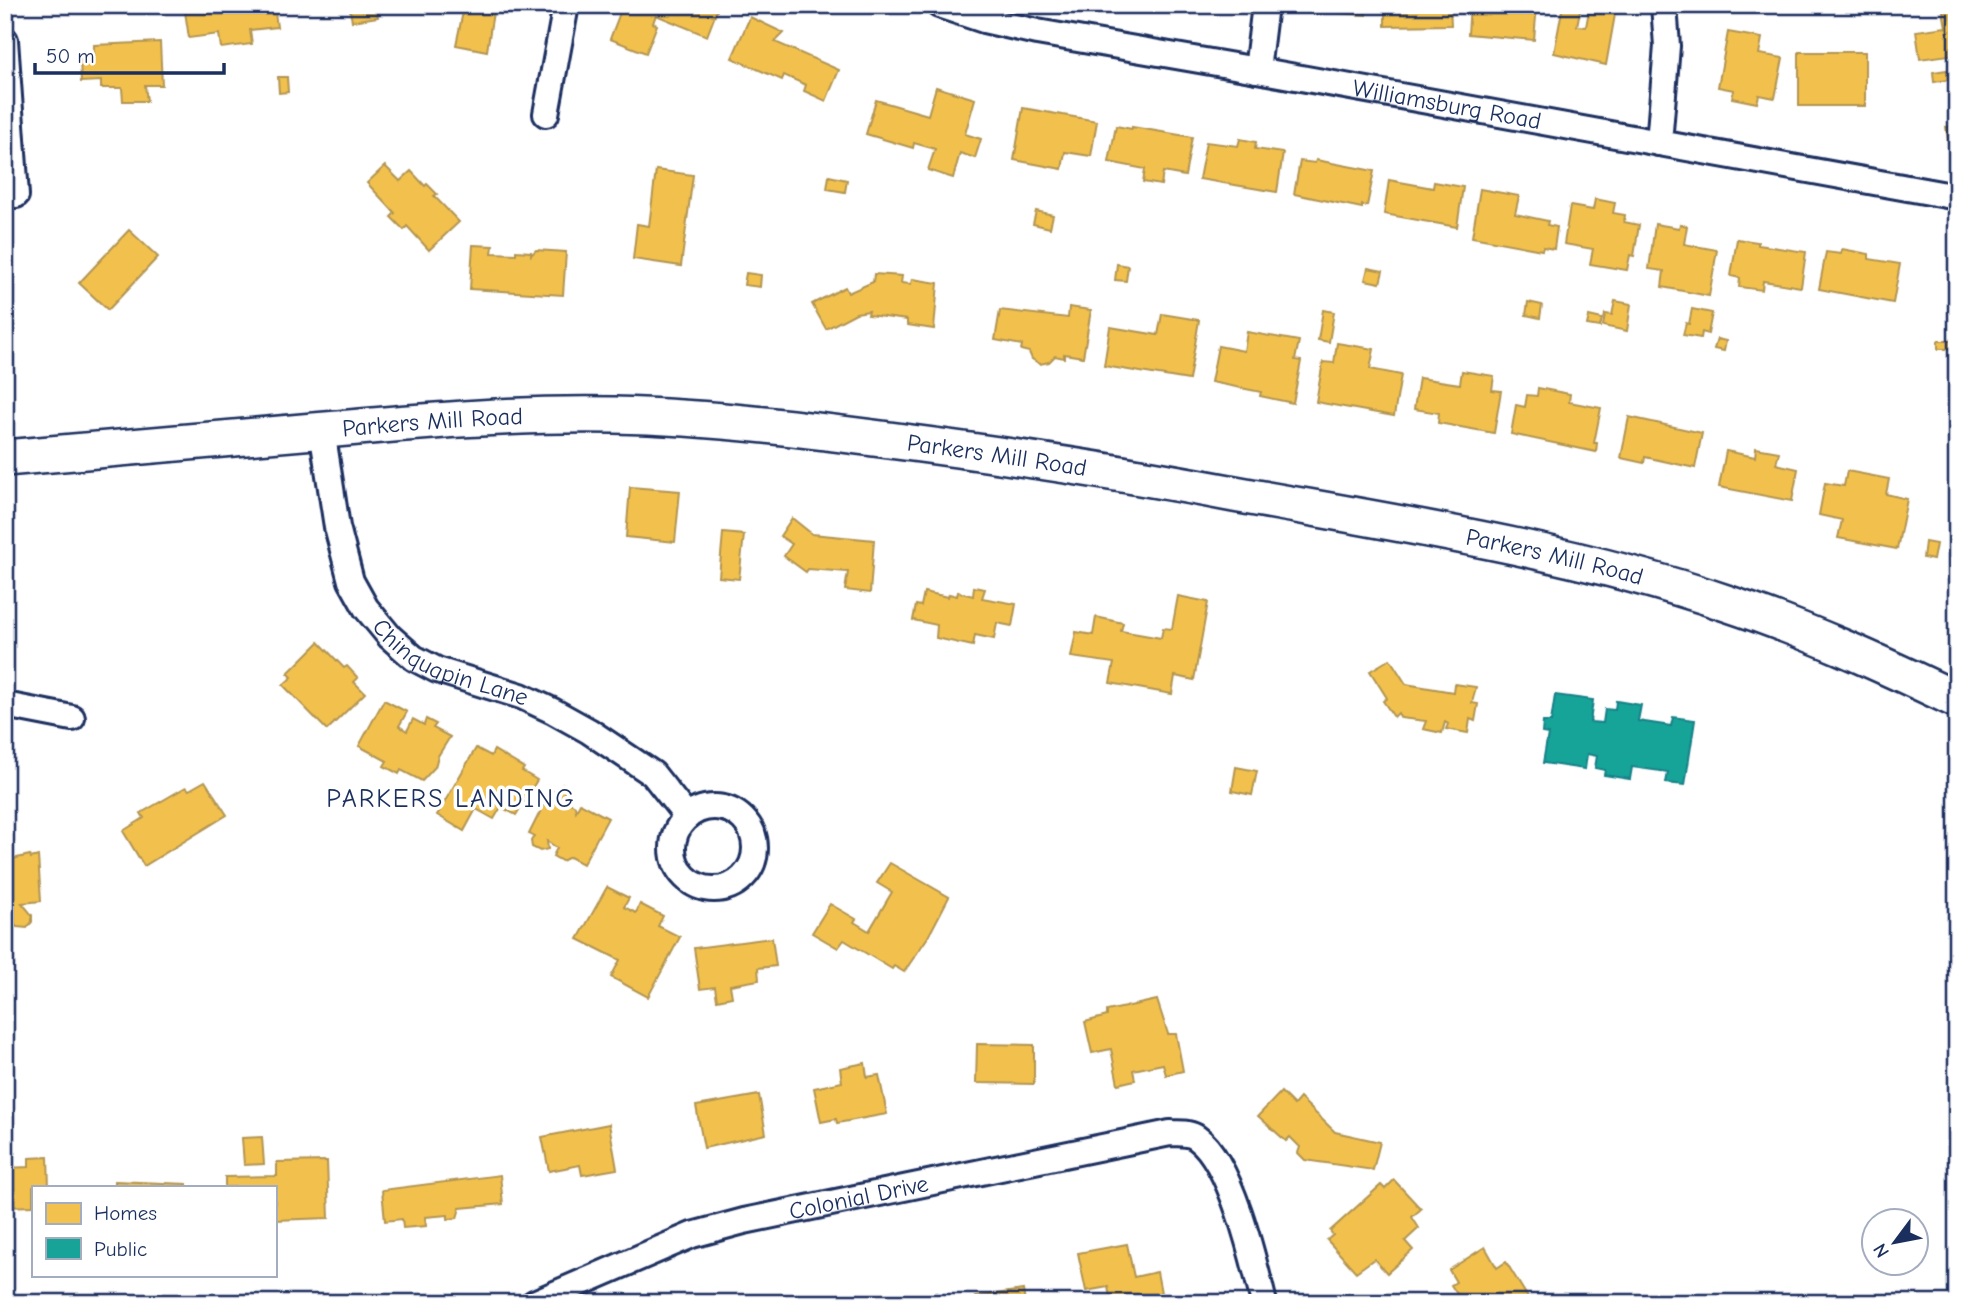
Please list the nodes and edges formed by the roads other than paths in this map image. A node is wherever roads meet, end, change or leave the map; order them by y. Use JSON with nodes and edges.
{"nodes":[{"id":1,"x":566,"y":5,"type":"edge"},
{"id":2,"x":939,"y":5,"type":"edge"},
{"id":3,"x":1265,"y":5,"type":"edge"},
{"id":4,"x":1664,"y":5,"type":"edge"},
{"id":5,"x":5,"y":40,"type":"edge"},
{"id":6,"x":1257,"y":70,"type":"junction"},
{"id":7,"x":546,"y":114,"type":"dead end"},
{"id":8,"x":1659,"y":143,"type":"junction"},
{"id":9,"x":16,"y":195,"type":"dead end"},
{"id":10,"x":1957,"y":197,"type":"edge"},
{"id":11,"x":322,"y":430,"type":"junction"},
{"id":12,"x":5,"y":458,"type":"edge"},
{"id":13,"x":1957,"y":700,"type":"edge"},
{"id":14,"x":5,"y":705,"type":"edge"},
{"id":15,"x":72,"y":718,"type":"dead end"},
{"id":16,"x":687,"y":817,"type":"dead end"},
{"id":17,"x":534,"y":1303,"type":"edge"},
{"id":18,"x":1264,"y":1303,"type":"edge"}],
"edges":[{"from":1,"to":7,"type":"street"},
{"from":2,"to":6,"type":"street","name":"Williamsburg Road"},
{"from":3,"to":6,"type":"street"},
{"from":4,"to":8,"type":"street"},
{"from":5,"to":9,"type":"street"},
{"from":6,"to":8,"type":"street","name":"Williamsburg Road"},
{"from":8,"to":10,"type":"street","name":"Williamsburg Road"},
{"from":11,"to":12,"type":"main road","name":"Parkers Mill Road"},
{"from":11,"to":13,"type":"main road","name":"Parkers Mill Road"},
{"from":11,"to":16,"type":"street","name":"Chinquapin Lane"},
{"from":14,"to":15,"type":"street"},
{"from":17,"to":18,"type":"street","name":"Colonial Drive"}]}
